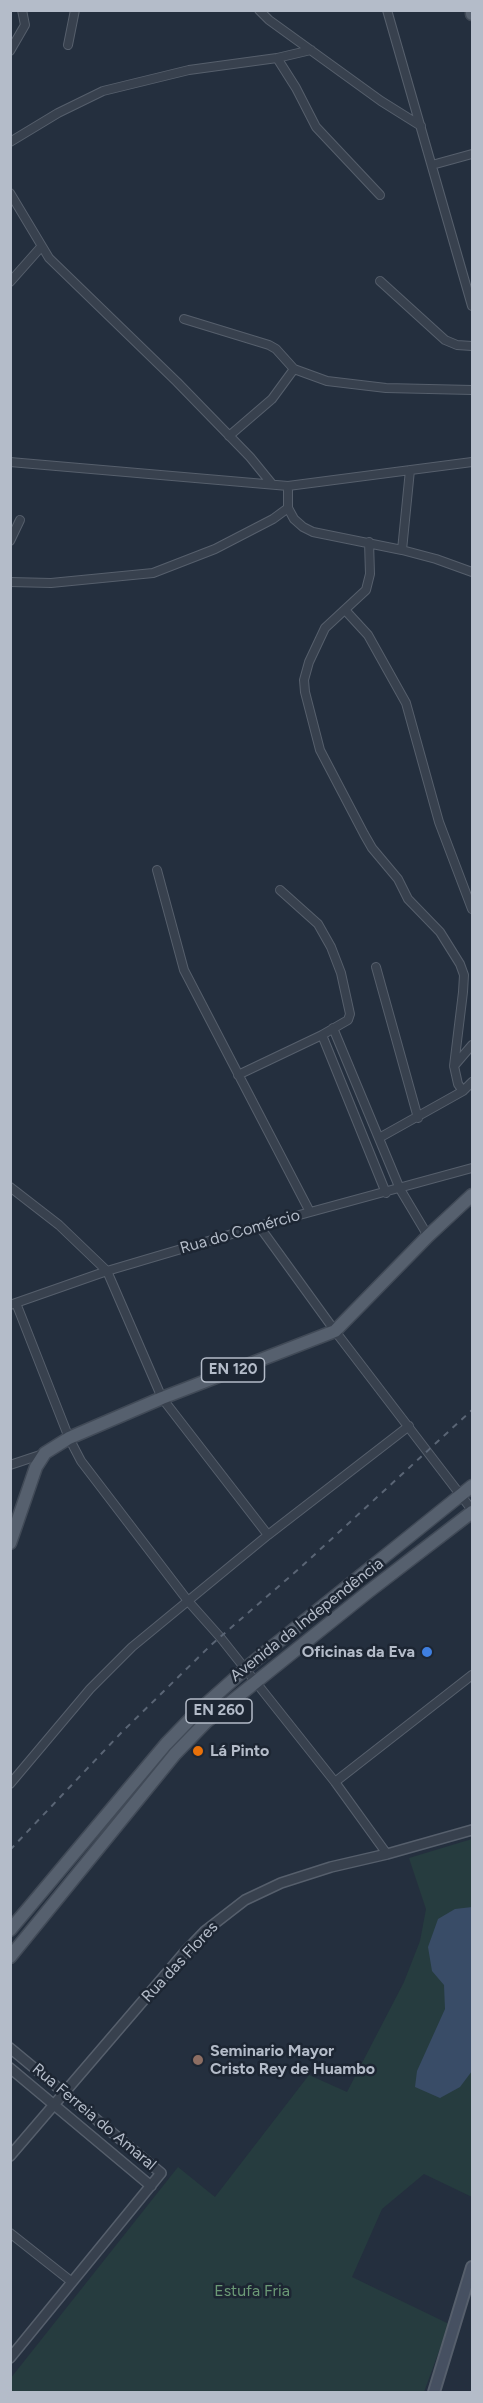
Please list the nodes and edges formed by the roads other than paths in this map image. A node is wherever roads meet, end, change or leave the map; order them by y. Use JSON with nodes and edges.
{"nodes":[{"id":1,"x":22,"y":10,"type":"edge"},
{"id":2,"x":75,"y":10,"type":"edge"},
{"id":3,"x":259,"y":10,"type":"edge"},
{"id":4,"x":387,"y":10,"type":"edge"},
{"id":5,"x":68,"y":45,"type":"dead end"},
{"id":6,"x":310,"y":50,"type":"junction"},
{"id":7,"x":10,"y":51,"type":"edge"},
{"id":8,"x":277,"y":58,"type":"junction"},
{"id":9,"x":422,"y":127,"type":"junction"},
{"id":10,"x":10,"y":142,"type":"edge"},
{"id":11,"x":472,"y":154,"type":"edge"},
{"id":12,"x":432,"y":165,"type":"junction"},
{"id":13,"x":10,"y":193,"type":"edge"},
{"id":14,"x":380,"y":195,"type":"dead end"},
{"id":15,"x":41,"y":247,"type":"junction"},
{"id":16,"x":380,"y":280,"type":"dead end"},
{"id":17,"x":10,"y":282,"type":"edge"},
{"id":18,"x":472,"y":306,"type":"edge"},
{"id":19,"x":184,"y":319,"type":"dead end"},
{"id":20,"x":472,"y":346,"type":"edge"},
{"id":21,"x":294,"y":369,"type":"junction"},
{"id":22,"x":472,"y":390,"type":"edge"},
{"id":23,"x":229,"y":436,"type":"junction"},
{"id":24,"x":10,"y":462,"type":"edge"},
{"id":25,"x":472,"y":462,"type":"edge"},
{"id":26,"x":410,"y":470,"type":"junction"},
{"id":27,"x":272,"y":484,"type":"junction"},
{"id":28,"x":288,"y":486,"type":"junction"},
{"id":29,"x":288,"y":508,"type":"junction"},
{"id":30,"x":20,"y":520,"type":"dead end"},
{"id":31,"x":10,"y":541,"type":"edge"},
{"id":32,"x":369,"y":542,"type":"junction"},
{"id":33,"x":402,"y":550,"type":"junction"},
{"id":34,"x":472,"y":572,"type":"edge"},
{"id":35,"x":10,"y":582,"type":"edge"},
{"id":36,"x":345,"y":610,"type":"junction"},
{"id":37,"x":157,"y":870,"type":"dead end"},
{"id":38,"x":464,"y":889,"type":"junction"},
{"id":39,"x":472,"y":889,"type":"edge"},
{"id":40,"x":280,"y":890,"type":"dead end"},
{"id":41,"x":472,"y":909,"type":"edge"},
{"id":42,"x":376,"y":968,"type":"dead end"},
{"id":43,"x":333,"y":1028,"type":"junction"},
{"id":44,"x":322,"y":1035,"type":"junction"},
{"id":45,"x":472,"y":1045,"type":"edge"},
{"id":46,"x":454,"y":1066,"type":"junction"},
{"id":47,"x":238,"y":1075,"type":"junction"},
{"id":48,"x":472,"y":1082,"type":"edge"},
{"id":49,"x":463,"y":1091,"type":"junction"},
{"id":50,"x":418,"y":1118,"type":"junction"},
{"id":51,"x":379,"y":1138,"type":"junction"},
{"id":52,"x":472,"y":1168,"type":"edge"},
{"id":53,"x":10,"y":1187,"type":"edge"},
{"id":54,"x":400,"y":1189,"type":"junction"},
{"id":55,"x":386,"y":1192,"type":"junction"},
{"id":56,"x":472,"y":1195,"type":"edge"},
{"id":57,"x":310,"y":1212,"type":"junction"},
{"id":58,"x":259,"y":1226,"type":"junction"},
{"id":59,"x":428,"y":1236,"type":"junction"},
{"id":60,"x":108,"y":1270,"type":"junction"},
{"id":61,"x":13,"y":1304,"type":"edge"},
{"id":62,"x":335,"y":1331,"type":"junction"},
{"id":63,"x":162,"y":1398,"type":"junction"},
{"id":64,"x":409,"y":1426,"type":"junction"},
{"id":65,"x":69,"y":1438,"type":"junction"},
{"id":66,"x":45,"y":1453,"type":"junction"},
{"id":67,"x":10,"y":1465,"type":"edge"},
{"id":68,"x":472,"y":1486,"type":"edge"},
{"id":69,"x":461,"y":1496,"type":"junction"},
{"id":70,"x":472,"y":1511,"type":"edge"},
{"id":71,"x":268,"y":1535,"type":"junction"},
{"id":72,"x":10,"y":1543,"type":"edge"},
{"id":73,"x":356,"y":1579,"type":"junction"},
{"id":74,"x":368,"y":1592,"type":"junction"},
{"id":75,"x":188,"y":1601,"type":"junction"},
{"id":76,"x":245,"y":1669,"type":"junction"},
{"id":77,"x":472,"y":1675,"type":"edge"},
{"id":78,"x":256,"y":1682,"type":"junction"},
{"id":79,"x":335,"y":1782,"type":"junction"},
{"id":80,"x":10,"y":1784,"type":"edge"},
{"id":81,"x":472,"y":1830,"type":"edge"},
{"id":82,"x":387,"y":1854,"type":"junction"},
{"id":83,"x":10,"y":1930,"type":"edge"},
{"id":84,"x":10,"y":1957,"type":"edge"},
{"id":85,"x":10,"y":2048,"type":"edge"},
{"id":86,"x":10,"y":2068,"type":"edge"},
{"id":87,"x":64,"y":2092,"type":"junction"},
{"id":88,"x":54,"y":2105,"type":"junction"},
{"id":89,"x":10,"y":2156,"type":"edge"},
{"id":90,"x":151,"y":2186,"type":"junction"},
{"id":91,"x":10,"y":2233,"type":"edge"},
{"id":92,"x":472,"y":2267,"type":"edge"},
{"id":93,"x":72,"y":2282,"type":"junction"},
{"id":94,"x":10,"y":2358,"type":"edge"},
{"id":95,"x":434,"y":2392,"type":"edge"}],
"edges":[{"from":1,"to":7,"type":"street"},
{"from":2,"to":5,"type":"street"},
{"from":3,"to":6,"type":"street"},
{"from":4,"to":9,"type":"street"},
{"from":6,"to":8,"type":"street"},
{"from":6,"to":9,"type":"street"},
{"from":8,"to":10,"type":"street"},
{"from":8,"to":14,"type":"street"},
{"from":9,"to":12,"type":"street"},
{"from":11,"to":12,"type":"street"},
{"from":12,"to":18,"type":"street"},
{"from":13,"to":15,"type":"street"},
{"from":15,"to":17,"type":"street"},
{"from":15,"to":23,"type":"street"},
{"from":16,"to":20,"type":"street"},
{"from":19,"to":21,"type":"street"},
{"from":21,"to":22,"type":"street"},
{"from":21,"to":23,"type":"street"},
{"from":23,"to":27,"type":"street"},
{"from":24,"to":27,"type":"street"},
{"from":25,"to":26,"type":"street"},
{"from":26,"to":28,"type":"street"},
{"from":26,"to":33,"type":"street"},
{"from":27,"to":28,"type":"street"},
{"from":28,"to":29,"type":"street"},
{"from":29,"to":32,"type":"street"},
{"from":29,"to":35,"type":"street"},
{"from":30,"to":31,"type":"street"},
{"from":32,"to":33,"type":"street"},
{"from":32,"to":36,"type":"street"},
{"from":33,"to":34,"type":"street"},
{"from":36,"to":38,"type":"street"},
{"from":36,"to":46,"type":"street"},
{"from":37,"to":47,"type":"street"},
{"from":38,"to":39,"type":"street"},
{"from":38,"to":41,"type":"street"},
{"from":40,"to":43,"type":"street"},
{"from":42,"to":50,"type":"street"},
{"from":43,"to":44,"type":"street"},
{"from":43,"to":51,"type":"street"},
{"from":44,"to":47,"type":"street"},
{"from":44,"to":55,"type":"street"},
{"from":45,"to":46,"type":"street"},
{"from":46,"to":49,"type":"street"},
{"from":47,"to":57,"type":"street"},
{"from":48,"to":49,"type":"street"},
{"from":49,"to":50,"type":"street"},
{"from":50,"to":51,"type":"street"},
{"from":51,"to":54,"type":"street"},
{"from":52,"to":54,"type":"street","name":"Rua do Comércio"},
{"from":53,"to":60,"type":"street"},
{"from":54,"to":55,"type":"street","name":"Rua do Comércio"},
{"from":54,"to":59,"type":"street"},
{"from":55,"to":57,"type":"street","name":"Rua do Comércio"},
{"from":56,"to":59,"type":"main road","number":"EN 120"},
{"from":57,"to":58,"type":"street","name":"Rua do Comércio"},
{"from":58,"to":60,"type":"street","name":"Rua do Comércio"},
{"from":58,"to":62,"type":"street"},
{"from":59,"to":62,"type":"main road","number":"EN 120"},
{"from":60,"to":61,"type":"street","name":"Rua do Comércio"},
{"from":60,"to":63,"type":"street"},
{"from":61,"to":65,"type":"street"},
{"from":62,"to":63,"type":"main road","number":"EN 120"},
{"from":62,"to":64,"type":"street"},
{"from":63,"to":65,"type":"main road","number":"EN 120"},
{"from":63,"to":71,"type":"street"},
{"from":64,"to":69,"type":"street"},
{"from":64,"to":71,"type":"street"},
{"from":65,"to":66,"type":"main road","number":"EN 120"},
{"from":65,"to":75,"type":"street"},
{"from":66,"to":67,"type":"street"},
{"from":66,"to":72,"type":"main road"},
{"from":68,"to":69,"type":"main road","name":"Avenida da Independência","number":"EN 260"},
{"from":69,"to":70,"type":"street"},
{"from":69,"to":73,"type":"main road","name":"Avenida da Independência","number":"EN 260"},
{"from":70,"to":74,"type":"main road","name":"Avenida da Independência","number":"EN 260"},
{"from":71,"to":75,"type":"street"},
{"from":73,"to":74,"type":"main road"},
{"from":73,"to":76,"type":"main road","name":"Avenida da Independência","number":"EN 260"},
{"from":74,"to":78,"type":"main road","name":"Avenida da Independência","number":"EN 260"},
{"from":75,"to":76,"type":"street"},
{"from":75,"to":80,"type":"street"},
{"from":76,"to":78,"type":"street"},
{"from":76,"to":83,"type":"main road","name":"Avenida da Independência","number":"EN 260"},
{"from":77,"to":79,"type":"street"},
{"from":78,"to":79,"type":"street"},
{"from":78,"to":84,"type":"main road","name":"Avenida da Independência","number":"EN 260"},
{"from":79,"to":82,"type":"street"},
{"from":81,"to":82,"type":"street","name":"Rua das Flores"},
{"from":82,"to":87,"type":"street","name":"Rua das Flores"},
{"from":85,"to":87,"type":"street","name":"Rua Ferreia do Amaral"},
{"from":86,"to":88,"type":"street","name":"Rua Ferreia do Amaral"},
{"from":87,"to":88,"type":"street","name":"Rua das Flores"},
{"from":87,"to":90,"type":"street","name":"Rua Ferreia do Amaral"},
{"from":88,"to":89,"type":"street","name":"Rua das Flores"},
{"from":88,"to":90,"type":"street","name":"Rua Ferreia do Amaral"},
{"from":90,"to":93,"type":"street"},
{"from":91,"to":93,"type":"street"},
{"from":92,"to":95,"type":"main road"},
{"from":93,"to":94,"type":"street"}]}
